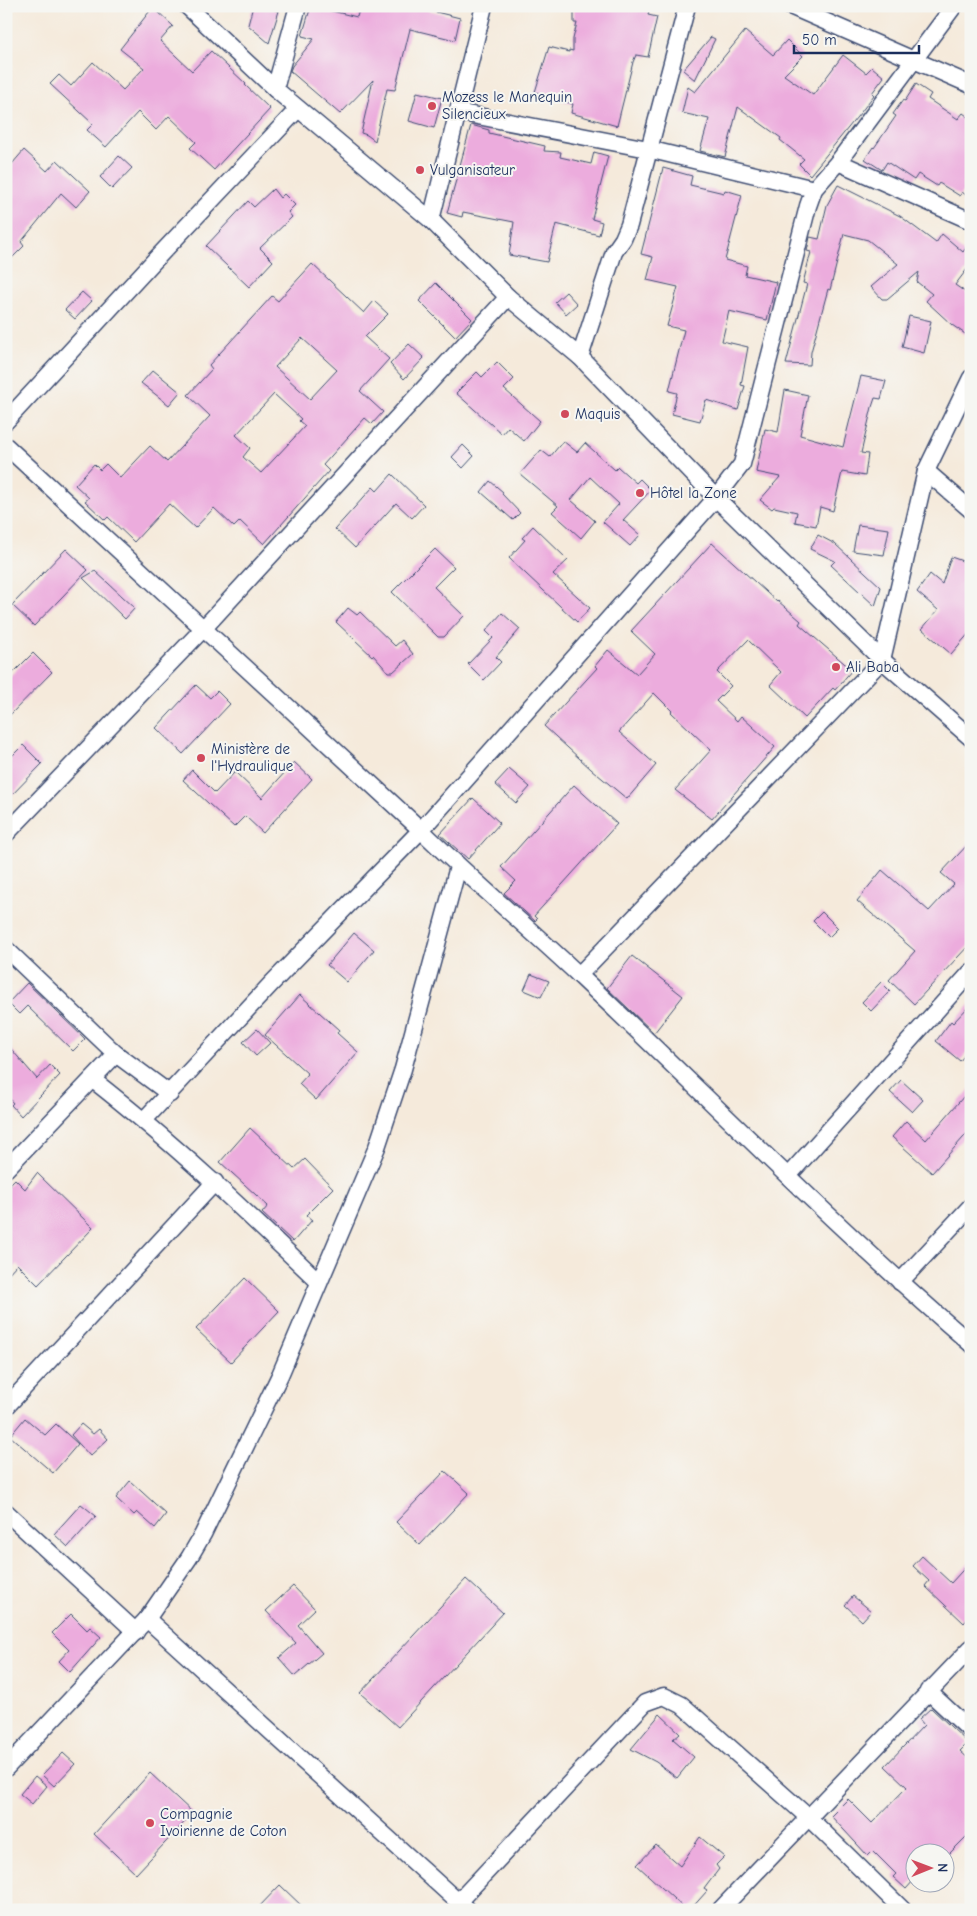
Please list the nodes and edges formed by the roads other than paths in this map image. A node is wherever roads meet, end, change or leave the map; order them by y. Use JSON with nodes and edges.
{"nodes":[{"id":1,"x":187,"y":6,"type":"edge"},
{"id":2,"x":298,"y":6,"type":"edge"},
{"id":3,"x":484,"y":6,"type":"edge"},
{"id":4,"x":687,"y":6,"type":"edge"},
{"id":5,"x":790,"y":6,"type":"edge"},
{"id":6,"x":954,"y":6,"type":"edge"},
{"id":7,"x":916,"y":60,"type":"junction"},
{"id":8,"x":971,"y":85,"type":"edge"},
{"id":9,"x":275,"y":89,"type":"junction"},
{"id":10,"x":298,"y":109,"type":"junction"},
{"id":11,"x":457,"y":112,"type":"junction"},
{"id":12,"x":648,"y":149,"type":"junction"},
{"id":13,"x":838,"y":162,"type":"junction"},
{"id":14,"x":814,"y":189,"type":"junction"},
{"id":15,"x":431,"y":220,"type":"junction"},
{"id":16,"x":971,"y":221,"type":"edge"},
{"id":17,"x":508,"y":297,"type":"junction"},
{"id":18,"x":580,"y":357,"type":"junction"},
{"id":19,"x":971,"y":378,"type":"edge"},
{"id":20,"x":6,"y":421,"type":"edge"},
{"id":21,"x":6,"y":446,"type":"edge"},
{"id":22,"x":926,"y":471,"type":"junction"},
{"id":23,"x":716,"y":498,"type":"junction"},
{"id":24,"x":971,"y":510,"type":"edge"},
{"id":25,"x":203,"y":629,"type":"junction"},
{"id":26,"x":882,"y":660,"type":"junction"},
{"id":27,"x":971,"y":738,"type":"edge"},
{"id":28,"x":422,"y":830,"type":"junction"},
{"id":29,"x":6,"y":834,"type":"edge"},
{"id":30,"x":458,"y":867,"type":"junction"},
{"id":31,"x":6,"y":949,"type":"edge"},
{"id":32,"x":971,"y":972,"type":"edge"},
{"id":33,"x":579,"y":975,"type":"junction"},
{"id":34,"x":116,"y":1054,"type":"junction"},
{"id":35,"x":93,"y":1080,"type":"junction"},
{"id":36,"x":170,"y":1094,"type":"junction"},
{"id":37,"x":144,"y":1120,"type":"junction"},
{"id":38,"x":6,"y":1169,"type":"edge"},
{"id":39,"x":788,"y":1176,"type":"junction"},
{"id":40,"x":215,"y":1182,"type":"junction"},
{"id":41,"x":971,"y":1206,"type":"edge"},
{"id":42,"x":319,"y":1282,"type":"junction"},
{"id":43,"x":900,"y":1282,"type":"junction"},
{"id":44,"x":971,"y":1344,"type":"edge"},
{"id":45,"x":6,"y":1407,"type":"edge"},
{"id":46,"x":6,"y":1512,"type":"edge"},
{"id":47,"x":147,"y":1619,"type":"junction"},
{"id":48,"x":136,"y":1632,"type":"junction"},
{"id":49,"x":971,"y":1648,"type":"edge"},
{"id":50,"x":928,"y":1691,"type":"junction"},
{"id":51,"x":971,"y":1731,"type":"edge"},
{"id":52,"x":6,"y":1768,"type":"edge"},
{"id":53,"x":808,"y":1817,"type":"junction"},
{"id":54,"x":462,"y":1906,"type":"edge"},
{"id":55,"x":720,"y":1910,"type":"edge"},
{"id":56,"x":903,"y":1910,"type":"edge"}],
"edges":[{"from":1,"to":9,"type":"street"},
{"from":2,"to":9,"type":"street"},
{"from":3,"to":11,"type":"street"},
{"from":4,"to":12,"type":"street"},
{"from":5,"to":7,"type":"street"},
{"from":6,"to":7,"type":"street"},
{"from":7,"to":8,"type":"street"},
{"from":7,"to":13,"type":"street"},
{"from":9,"to":10,"type":"street"},
{"from":10,"to":15,"type":"street"},
{"from":10,"to":20,"type":"street"},
{"from":11,"to":12,"type":"street"},
{"from":11,"to":15,"type":"street"},
{"from":12,"to":14,"type":"street"},
{"from":12,"to":18,"type":"street"},
{"from":13,"to":14,"type":"street"},
{"from":13,"to":16,"type":"street"},
{"from":14,"to":23,"type":"street"},
{"from":15,"to":17,"type":"street"},
{"from":17,"to":18,"type":"street"},
{"from":17,"to":25,"type":"street"},
{"from":18,"to":23,"type":"street"},
{"from":19,"to":22,"type":"street"},
{"from":21,"to":25,"type":"street"},
{"from":22,"to":24,"type":"street"},
{"from":22,"to":26,"type":"street"},
{"from":23,"to":26,"type":"street"},
{"from":23,"to":28,"type":"street"},
{"from":25,"to":28,"type":"street"},
{"from":25,"to":29,"type":"street"},
{"from":26,"to":27,"type":"street"},
{"from":26,"to":33,"type":"street"},
{"from":28,"to":30,"type":"street"},
{"from":28,"to":36,"type":"street"},
{"from":30,"to":33,"type":"street"},
{"from":30,"to":42,"type":"street"},
{"from":31,"to":34,"type":"street"},
{"from":32,"to":39,"type":"street"},
{"from":33,"to":39,"type":"street"},
{"from":34,"to":35,"type":"street"},
{"from":34,"to":36,"type":"street"},
{"from":35,"to":37,"type":"street"},
{"from":35,"to":38,"type":"street"},
{"from":36,"to":37,"type":"street"},
{"from":37,"to":40,"type":"street"},
{"from":39,"to":43,"type":"street"},
{"from":40,"to":42,"type":"street"},
{"from":40,"to":45,"type":"street"},
{"from":41,"to":43,"type":"street"},
{"from":42,"to":47,"type":"street"},
{"from":43,"to":44,"type":"street"},
{"from":46,"to":48,"type":"street"},
{"from":47,"to":48,"type":"street"},
{"from":47,"to":54,"type":"street"},
{"from":48,"to":52,"type":"street"},
{"from":49,"to":50,"type":"street"},
{"from":50,"to":51,"type":"street"},
{"from":50,"to":53,"type":"street"},
{"from":53,"to":54,"type":"street"},
{"from":53,"to":55,"type":"street"},
{"from":53,"to":56,"type":"street"}]}
